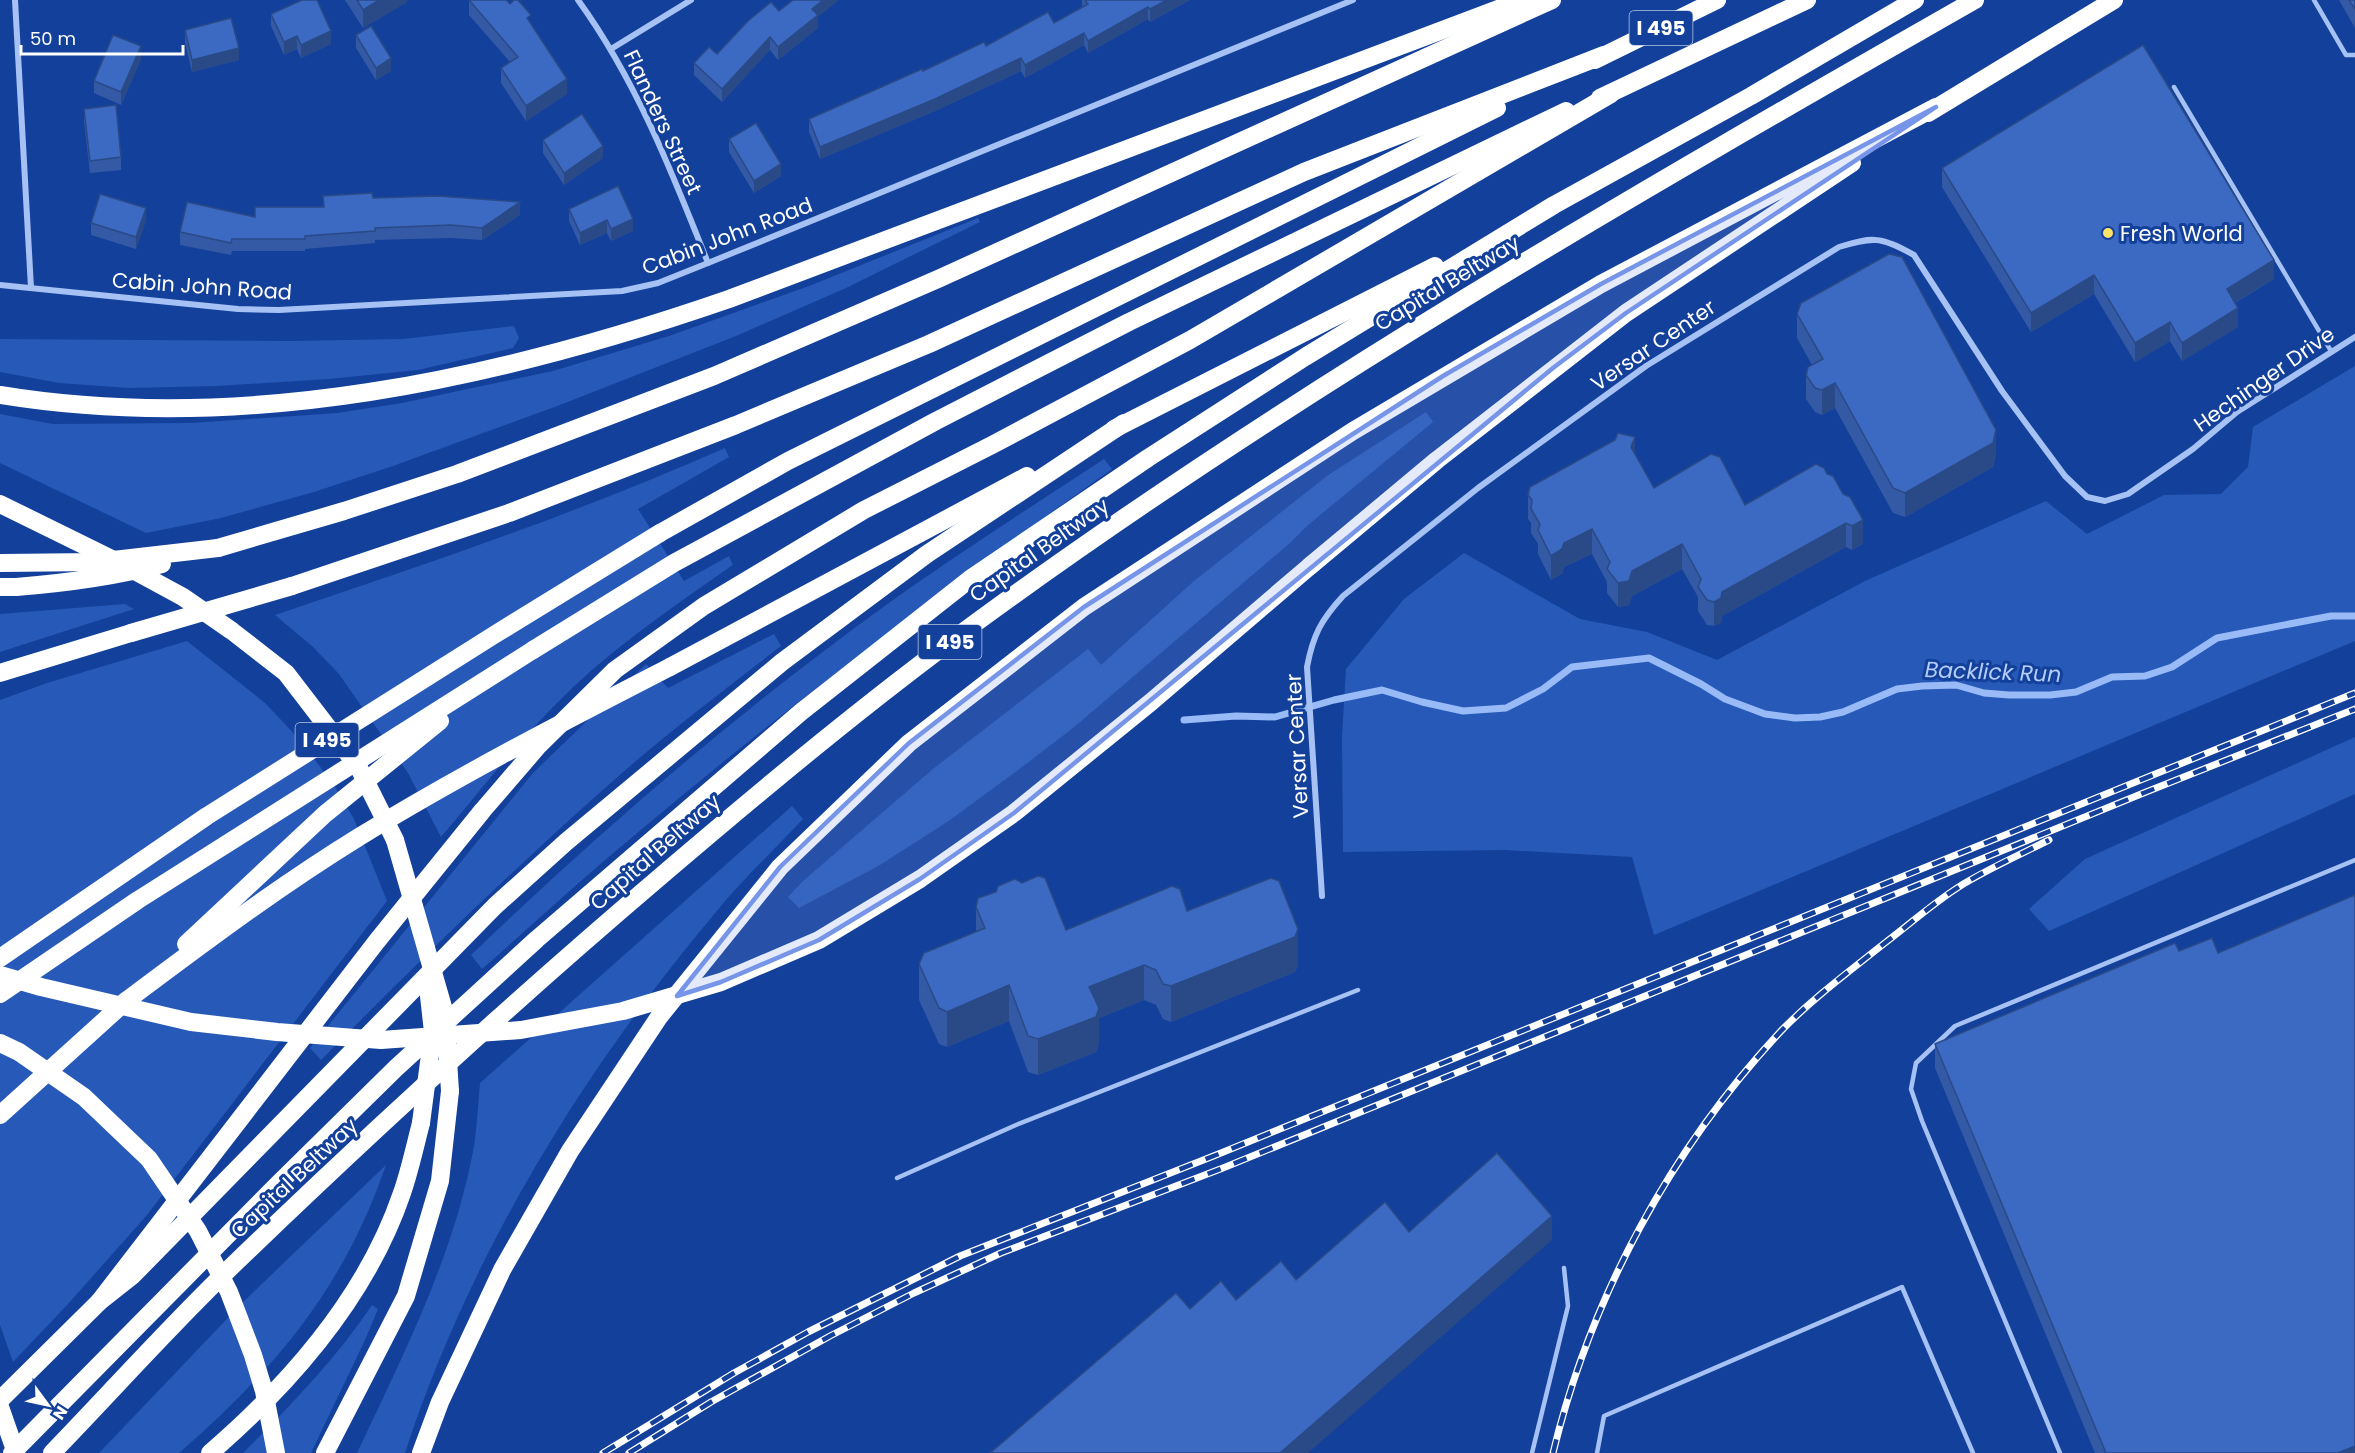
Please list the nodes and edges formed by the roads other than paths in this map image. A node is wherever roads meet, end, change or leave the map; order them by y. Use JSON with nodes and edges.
{"nodes":[{"id":1,"x":15,"y":0,"type":"edge"},
{"id":2,"x":578,"y":0,"type":"edge"},
{"id":3,"x":691,"y":0,"type":"edge"},
{"id":4,"x":1353,"y":0,"type":"edge"},
{"id":5,"x":1522,"y":0,"type":"edge"},
{"id":6,"x":1552,"y":0,"type":"edge"},
{"id":7,"x":1717,"y":0,"type":"edge"},
{"id":8,"x":1807,"y":0,"type":"edge"},
{"id":9,"x":1915,"y":0,"type":"edge"},
{"id":10,"x":1976,"y":0,"type":"edge"},
{"id":11,"x":2114,"y":0,"type":"edge"},
{"id":12,"x":2314,"y":0,"type":"edge"},
{"id":13,"x":611,"y":49,"type":"junction"},
{"id":14,"x":1604,"y":55,"type":"junction"},
{"id":15,"x":2355,"y":55,"type":"edge"},
{"id":16,"x":2174,"y":87,"type":"dead end"},
{"id":17,"x":1611,"y":94,"type":"junction"},
{"id":18,"x":1936,"y":107,"type":"junction"},
{"id":19,"x":1554,"y":205,"type":"junction"},
{"id":20,"x":708,"y":263,"type":"junction"},
{"id":21,"x":0,"y":285,"type":"edge"},
{"id":22,"x":31,"y":288,"type":"junction"},
{"id":23,"x":2355,"y":337,"type":"edge"},
{"id":24,"x":2331,"y":351,"type":"junction"},
{"id":25,"x":0,"y":395,"type":"edge"},
{"id":26,"x":1124,"y":423,"type":"junction"},
{"id":27,"x":2193,"y":449,"type":"joint"},
{"id":28,"x":0,"y":504,"type":"edge"},
{"id":29,"x":218,"y":548,"type":"junction"},
{"id":30,"x":0,"y":563,"type":"edge"},
{"id":31,"x":8,"y":587,"type":"edge"},
{"id":32,"x":533,"y":650,"type":"junction"},
{"id":33,"x":0,"y":673,"type":"edge"},
{"id":34,"x":2355,"y":861,"type":"edge"},
{"id":35,"x":1322,"y":896,"type":"dead end"},
{"id":36,"x":421,"y":925,"type":"junction"},
{"id":37,"x":0,"y":958,"type":"edge"},
{"id":38,"x":0,"y":975,"type":"edge"},
{"id":39,"x":1358,"y":990,"type":"dead end"},
{"id":40,"x":0,"y":994,"type":"edge"},
{"id":41,"x":126,"y":1001,"type":"junction"},
{"id":42,"x":0,"y":1043,"type":"edge"},
{"id":43,"x":0,"y":1115,"type":"edge"},
{"id":44,"x":897,"y":1178,"type":"dead end"},
{"id":45,"x":1564,"y":1268,"type":"dead end"},
{"id":46,"x":99,"y":1302,"type":"junction"},
{"id":47,"x":0,"y":1400,"type":"edge"},
{"id":48,"x":0,"y":1407,"type":"edge"},
{"id":49,"x":14,"y":1453,"type":"edge"},
{"id":50,"x":52,"y":1453,"type":"edge"},
{"id":51,"x":210,"y":1453,"type":"edge"},
{"id":52,"x":276,"y":1453,"type":"edge"},
{"id":53,"x":325,"y":1453,"type":"edge"},
{"id":54,"x":421,"y":1453,"type":"edge"},
{"id":55,"x":1532,"y":1453,"type":"edge"},
{"id":56,"x":1597,"y":1453,"type":"edge"},
{"id":57,"x":1973,"y":1453,"type":"edge"},
{"id":58,"x":2060,"y":1453,"type":"edge"}],
"edges":[{"from":1,"to":22,"type":"street"},
{"from":2,"to":13,"type":"street","name":"Flanders Street"},
{"from":3,"to":13,"type":"street"},
{"from":4,"to":20,"type":"street","name":"Cabin John Road"},
{"from":5,"to":25,"type":"highway"},
{"from":6,"to":29,"type":"highway"},
{"from":7,"to":14,"type":"highway","number":"I 495"},
{"from":8,"to":17,"type":"highway"},
{"from":9,"to":19,"type":"highway"},
{"from":10,"to":50,"type":"highway","name":"Capital Beltway","number":"I 495"},
{"from":11,"to":18,"type":"highway"},
{"from":12,"to":15,"type":"lane"},
{"from":13,"to":20,"type":"street","name":"Flanders Street"},
{"from":14,"to":33,"type":"highway","bridge":true},
{"from":14,"to":37,"type":"highway","number":"I 495","bridge":true},
{"from":16,"to":24,"type":"lane"},
{"from":17,"to":32,"type":"highway"},
{"from":17,"to":46,"type":"highway"},
{"from":18,"to":38,"type":"highway","bridge":true},
{"from":18,"to":54,"type":"highway"},
{"from":19,"to":26,"type":"highway"},
{"from":19,"to":49,"type":"highway"},
{"from":20,"to":22,"type":"street","name":"Cabin John Road"},
{"from":21,"to":22,"type":"street","name":"Cabin John Road"},
{"from":23,"to":24,"type":"street","name":"Hechinger Drive"},
{"from":24,"to":27,"type":"street","name":"Hechinger Drive"},
{"from":26,"to":41,"type":"highway","bridge":true},
{"from":26,"to":46,"type":"highway"},
{"from":27,"to":35,"type":"street","name":"Versar Center"},
{"from":28,"to":36,"type":"highway","bridge":true},
{"from":29,"to":30,"type":"highway","bridge":true},
{"from":29,"to":31,"type":"highway","bridge":true},
{"from":32,"to":40,"type":"highway","bridge":true},
{"from":32,"to":41,"type":"highway","bridge":true},
{"from":34,"to":58,"type":"lane"},
{"from":36,"to":51,"type":"highway","bridge":true},
{"from":36,"to":53,"type":"highway","bridge":true},
{"from":39,"to":44,"type":"lane"},
{"from":41,"to":43,"type":"highway","bridge":true},
{"from":42,"to":52,"type":"highway","bridge":true},
{"from":45,"to":55,"type":"lane"},
{"from":46,"to":47,"type":"highway"},
{"from":48,"to":49,"type":"highway","bridge":true},
{"from":56,"to":57,"type":"lane"}]}
